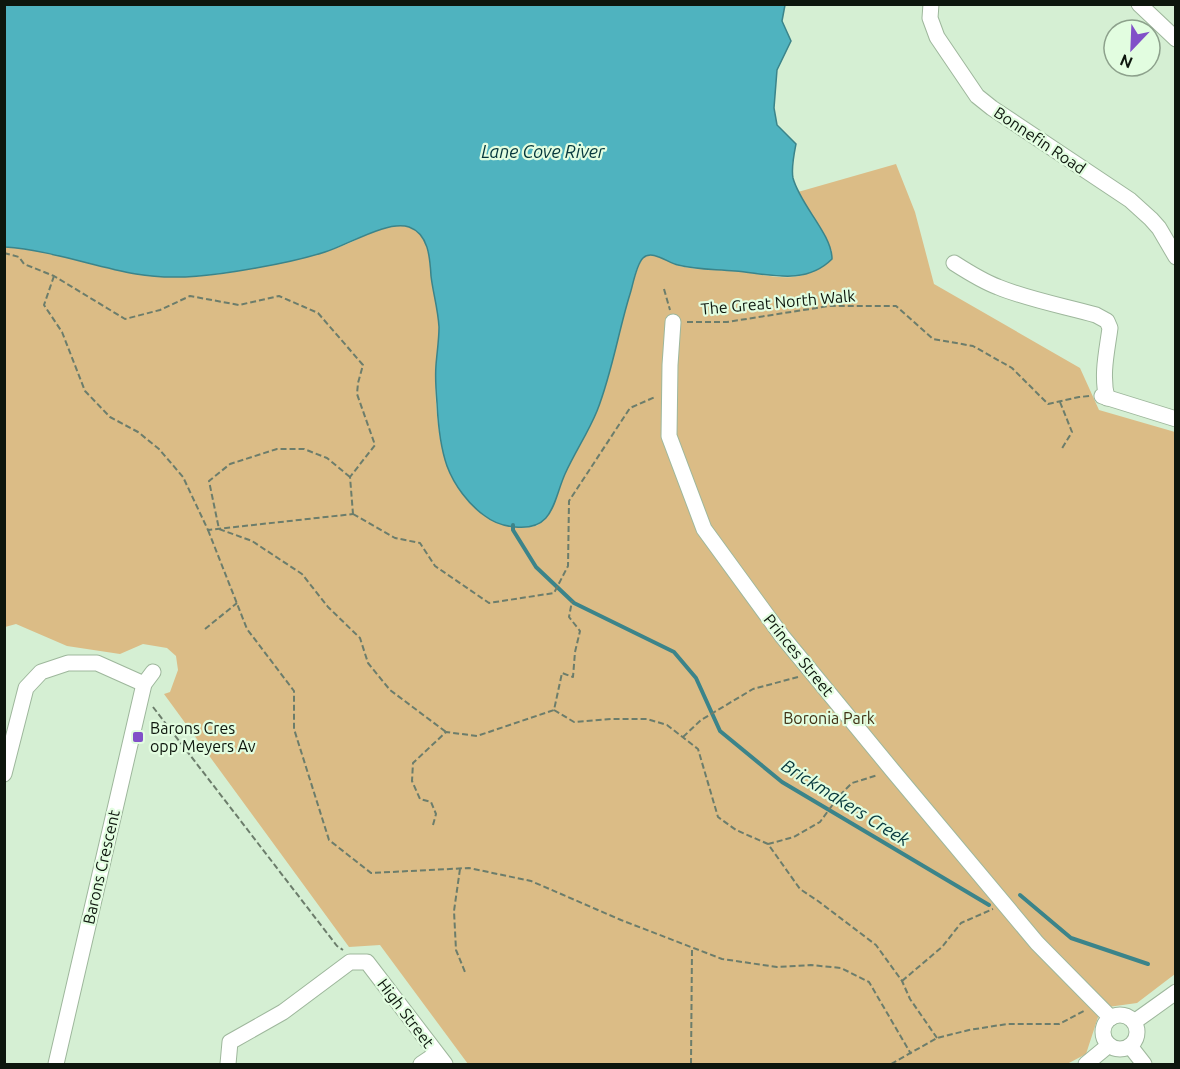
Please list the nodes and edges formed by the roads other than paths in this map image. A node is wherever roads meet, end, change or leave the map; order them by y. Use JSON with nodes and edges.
{"nodes":[{"id":1,"x":931,"y":4,"type":"edge"},
{"id":2,"x":1139,"y":4,"type":"edge"},
{"id":3,"x":1176,"y":39,"type":"edge"},
{"id":4,"x":1176,"y":257,"type":"edge"},
{"id":5,"x":954,"y":262,"type":"dead end"},
{"id":6,"x":673,"y":322,"type":"road end"},
{"id":7,"x":1176,"y":418,"type":"edge"},
{"id":8,"x":4,"y":774,"type":"edge"},
{"id":9,"x":1176,"y":992,"type":"edge"},
{"id":10,"x":1111,"y":1018,"type":"junction"},
{"id":11,"x":1134,"y":1022,"type":"junction"},
{"id":12,"x":1109,"y":1045,"type":"junction"},
{"id":13,"x":1130,"y":1046,"type":"junction"},
{"id":14,"x":440,"y":1059,"type":"edge"},
{"id":15,"x":56,"y":1065,"type":"edge"},
{"id":16,"x":228,"y":1065,"type":"edge"},
{"id":17,"x":421,"y":1065,"type":"edge"},
{"id":18,"x":1086,"y":1065,"type":"edge"},
{"id":19,"x":1144,"y":1065,"type":"edge"}],
"edges":[{"from":1,"to":4,"type":"street","name":"Bonnefin Road"},
{"from":2,"to":3,"type":"street"},
{"from":5,"to":7,"type":"street"},
{"from":6,"to":10,"type":"street","name":"Princes Street"},
{"from":8,"to":15,"type":"street","name":"Barons Crescent"},
{"from":9,"to":11,"type":"street"},
{"from":10,"to":11,"type":"street"},
{"from":10,"to":12,"type":"street"},
{"from":11,"to":13,"type":"street"},
{"from":12,"to":13,"type":"street"},
{"from":12,"to":18,"type":"street"},
{"from":13,"to":19,"type":"street"},
{"from":14,"to":16,"type":"street","name":"High Street"},
{"from":14,"to":17,"type":"street"}]}
